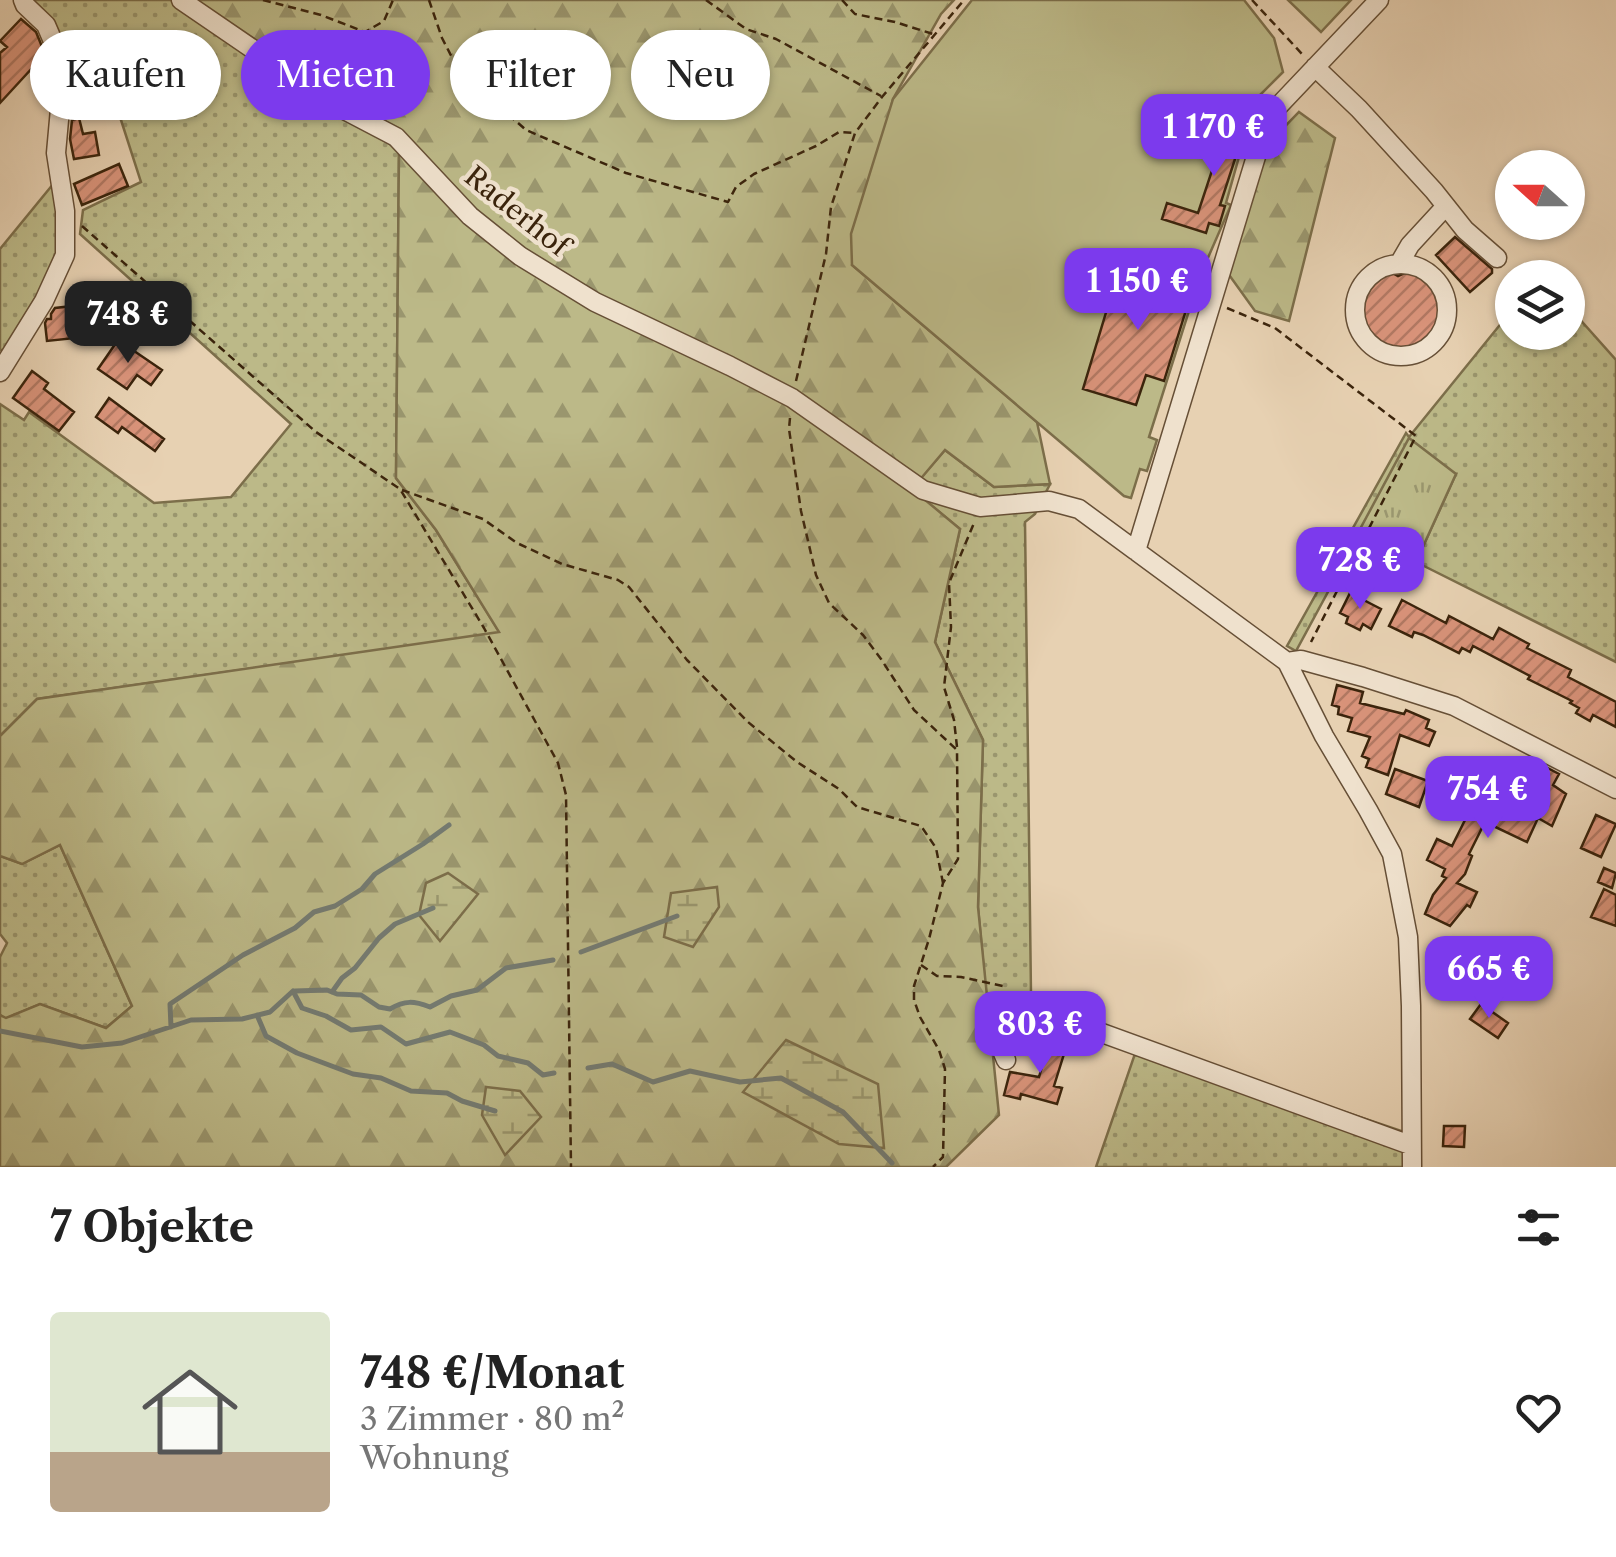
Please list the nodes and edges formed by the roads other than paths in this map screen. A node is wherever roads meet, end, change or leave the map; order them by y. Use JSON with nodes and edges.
{"nodes":[{"id":1,"x":23,"y":0,"type":"edge"},
{"id":2,"x":181,"y":0,"type":"edge"},
{"id":3,"x":1378,"y":0,"type":"edge"},
{"id":4,"x":1315,"y":67,"type":"junction"},
{"id":5,"x":1445,"y":208,"type":"junction"},
{"id":6,"x":1498,"y":258,"type":"dead end"},
{"id":7,"x":1399,"y":264,"type":"junction"},
{"id":8,"x":0,"y":372,"type":"edge"},
{"id":9,"x":1136,"y":551,"type":"junction"},
{"id":10,"x":1294,"y":661,"type":"junction"},
{"id":11,"x":1616,"y":789,"type":"edge"},
{"id":12,"x":1006,"y":1060,"type":"dead end"},
{"id":13,"x":1410,"y":1145,"type":"junction"},
{"id":14,"x":1412,"y":1167,"type":"edge"}],
"edges":[{"from":1,"to":8,"type":"street"},
{"from":2,"to":9,"type":"street","name":"Raderhof"},
{"from":3,"to":4,"type":"street"},
{"from":4,"to":5,"type":"street"},
{"from":4,"to":9,"type":"street"},
{"from":5,"to":6,"type":"street"},
{"from":5,"to":7,"type":"street"},
{"from":7,"to":7,"type":"street"},
{"from":9,"to":10,"type":"street"},
{"from":10,"to":11,"type":"street"},
{"from":10,"to":13,"type":"street"},
{"from":12,"to":13,"type":"street"},
{"from":13,"to":14,"type":"street"}]}
